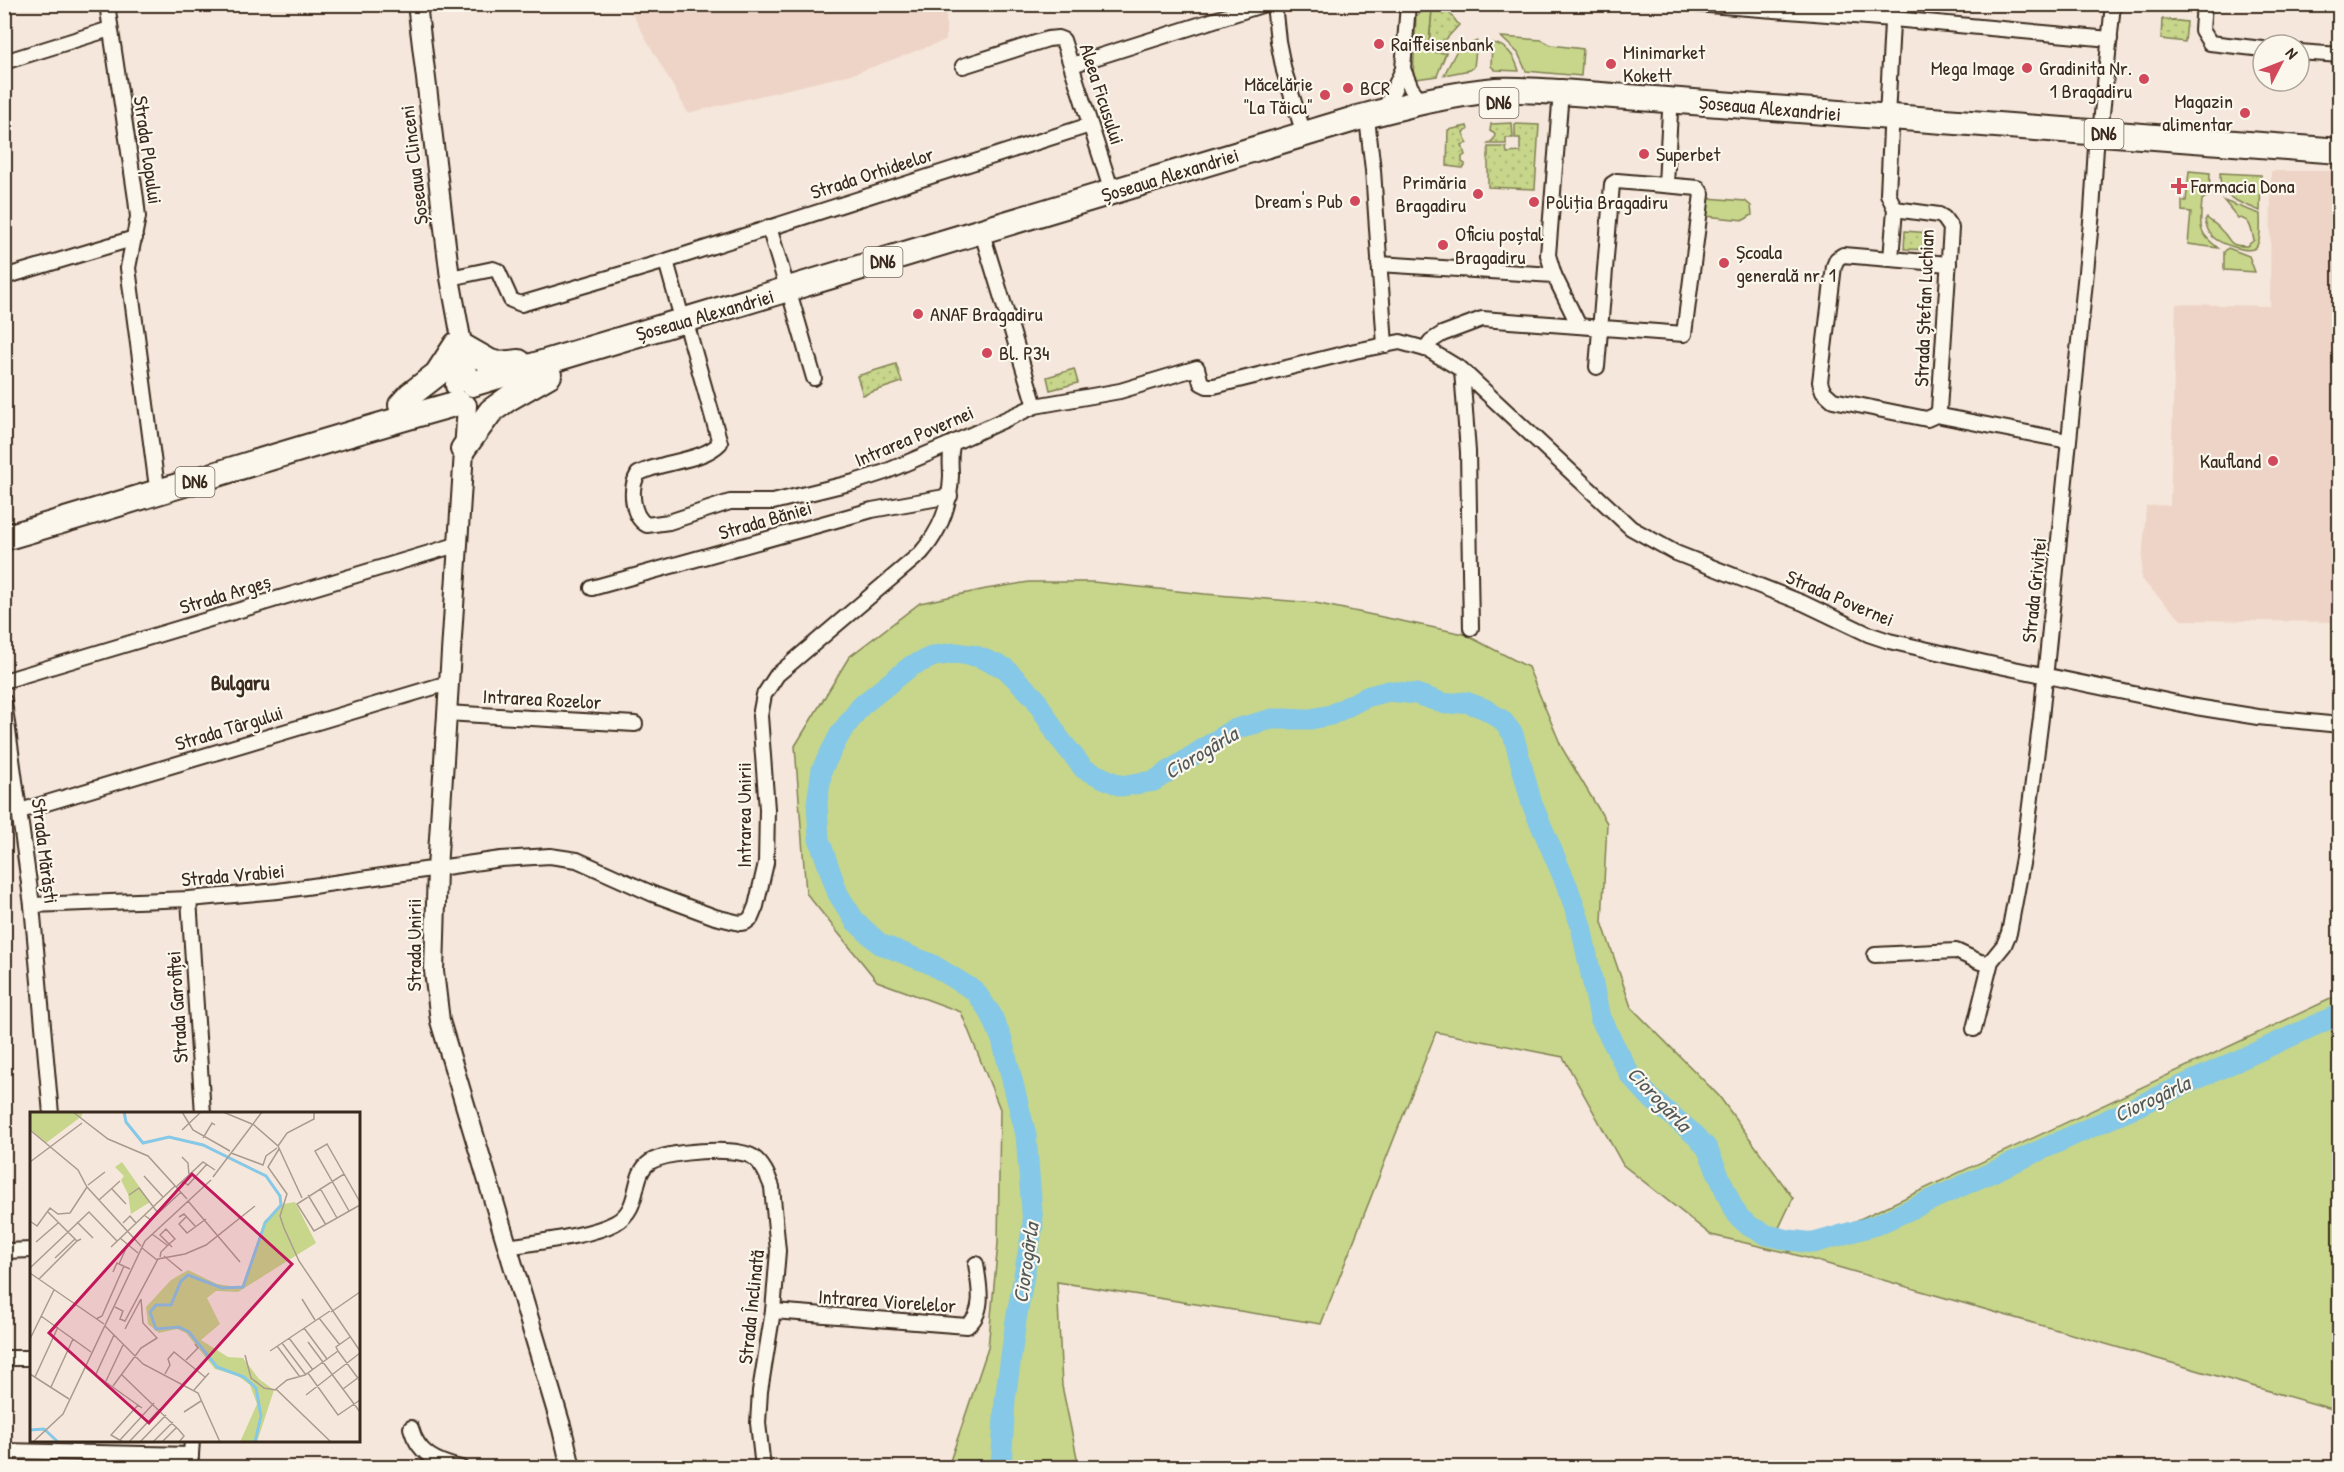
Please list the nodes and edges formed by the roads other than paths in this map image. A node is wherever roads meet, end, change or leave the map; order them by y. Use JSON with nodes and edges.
{"nodes":[{"id":1,"x":107,"y":4,"type":"edge"},
{"id":2,"x":417,"y":4,"type":"edge"},
{"id":3,"x":1265,"y":4,"type":"edge"},
{"id":4,"x":1274,"y":4,"type":"edge"},
{"id":5,"x":1408,"y":4,"type":"edge"},
{"id":6,"x":1695,"y":4,"type":"edge"},
{"id":7,"x":2113,"y":4,"type":"edge"},
{"id":8,"x":2204,"y":4,"type":"edge"},
{"id":9,"x":1774,"y":8,"type":"edge"},
{"id":10,"x":1893,"y":12,"type":"edge"},
{"id":11,"x":110,"y":29,"type":"junction"},
{"id":12,"x":2110,"y":39,"type":"junction"},
{"id":13,"x":2251,"y":48,"type":"edge"},
{"id":14,"x":2311,"y":53,"type":"edge"},
{"id":15,"x":2340,"y":55,"type":"edge"},
{"id":16,"x":4,"y":62,"type":"edge"},
{"id":17,"x":1072,"y":65,"type":"junction"},
{"id":18,"x":963,"y":66,"type":"dead end"},
{"id":19,"x":1403,"y":69,"type":"junction"},
{"id":20,"x":1422,"y":102,"type":"junction"},
{"id":21,"x":1560,"y":104,"type":"junction"},
{"id":22,"x":1670,"y":112,"type":"junction"},
{"id":23,"x":1376,"y":119,"type":"junction"},
{"id":24,"x":1090,"y":124,"type":"junction"},
{"id":25,"x":1889,"y":124,"type":"junction"},
{"id":26,"x":1304,"y":134,"type":"junction"},
{"id":27,"x":2098,"y":140,"type":"junction"},
{"id":28,"x":2340,"y":152,"type":"edge"},
{"id":29,"x":2340,"y":164,"type":"edge"},
{"id":30,"x":1666,"y":184,"type":"junction"},
{"id":31,"x":1112,"y":192,"type":"junction"},
{"id":32,"x":1895,"y":209,"type":"junction"},
{"id":33,"x":769,"y":227,"type":"junction"},
{"id":34,"x":135,"y":238,"type":"junction"},
{"id":35,"x":985,"y":243,"type":"junction"},
{"id":36,"x":1891,"y":259,"type":"junction"},
{"id":37,"x":666,"y":261,"type":"junction"},
{"id":38,"x":1379,"y":264,"type":"junction"},
{"id":39,"x":1949,"y":264,"type":"junction"},
{"id":40,"x":1554,"y":275,"type":"junction"},
{"id":41,"x":4,"y":277,"type":"edge"},
{"id":42,"x":450,"y":278,"type":"junction"},
{"id":43,"x":790,"y":296,"type":"junction"},
{"id":44,"x":1579,"y":326,"type":"junction"},
{"id":45,"x":686,"y":327,"type":"junction"},
{"id":46,"x":1600,"y":327,"type":"junction"},
{"id":47,"x":1400,"y":342,"type":"joint"},
{"id":48,"x":459,"y":345,"type":"junction"},
{"id":49,"x":1381,"y":346,"type":"junction"},
{"id":50,"x":1425,"y":349,"type":"junction"},
{"id":51,"x":1597,"y":367,"type":"dead end"},
{"id":52,"x":1462,"y":370,"type":"junction"},
{"id":53,"x":541,"y":371,"type":"junction"},
{"id":54,"x":814,"y":378,"type":"dead end"},
{"id":55,"x":464,"y":392,"type":"junction"},
{"id":56,"x":401,"y":405,"type":"junction"},
{"id":57,"x":1035,"y":406,"type":"junction"},
{"id":58,"x":1936,"y":415,"type":"junction"},
{"id":59,"x":2068,"y":441,"type":"junction"},
{"id":60,"x":954,"y":443,"type":"junction"},
{"id":61,"x":463,"y":449,"type":"junction"},
{"id":62,"x":156,"y":480,"type":"junction"},
{"id":63,"x":950,"y":496,"type":"junction"},
{"id":64,"x":4,"y":524,"type":"edge"},
{"id":65,"x":4,"y":538,"type":"edge"},
{"id":66,"x":456,"y":545,"type":"junction"},
{"id":67,"x":592,"y":588,"type":"dead end"},
{"id":68,"x":1471,"y":628,"type":"dead end"},
{"id":69,"x":2045,"y":675,"type":"junction"},
{"id":70,"x":4,"y":681,"type":"edge"},
{"id":71,"x":448,"y":683,"type":"junction"},
{"id":72,"x":4,"y":701,"type":"edge"},
{"id":73,"x":446,"y":713,"type":"junction"},
{"id":74,"x":635,"y":724,"type":"dead end"},
{"id":75,"x":2340,"y":725,"type":"edge"},
{"id":76,"x":20,"y":811,"type":"junction"},
{"id":77,"x":437,"y":869,"type":"junction"},
{"id":78,"x":189,"y":898,"type":"junction"},
{"id":79,"x":32,"y":905,"type":"junction"},
{"id":80,"x":1875,"y":955,"type":"dead end"},
{"id":81,"x":1990,"y":963,"type":"junction"},
{"id":82,"x":1974,"y":1029,"type":"dead end"},
{"id":83,"x":51,"y":1112,"type":"edge"},
{"id":84,"x":203,"y":1112,"type":"edge"},
{"id":85,"x":508,"y":1247,"type":"junction"},
{"id":86,"x":30,"y":1250,"type":"edge"},
{"id":87,"x":4,"y":1251,"type":"edge"},
{"id":88,"x":976,"y":1264,"type":"dead end"},
{"id":89,"x":773,"y":1311,"type":"junction"},
{"id":90,"x":4,"y":1358,"type":"edge"},
{"id":91,"x":30,"y":1358,"type":"edge"},
{"id":92,"x":411,"y":1428,"type":"dead end"},
{"id":93,"x":192,"y":1442,"type":"edge"},
{"id":94,"x":4,"y":1451,"type":"edge"},
{"id":95,"x":191,"y":1461,"type":"edge"},
{"id":96,"x":461,"y":1467,"type":"edge"},
{"id":97,"x":571,"y":1467,"type":"edge"},
{"id":98,"x":763,"y":1467,"type":"edge"}],
"edges":[{"from":1,"to":11,"type":"street","name":"Strada Plopului"},
{"from":2,"to":42,"type":"main road","name":"Șoseaua Clinceni"},
{"from":3,"to":17,"type":"street"},
{"from":4,"to":26,"type":"street"},
{"from":5,"to":19,"type":"street"},
{"from":6,"to":9,"type":"street"},
{"from":7,"to":12,"type":"street","name":"Strada Griviței"},
{"from":8,"to":13,"type":"street"},
{"from":9,"to":10,"type":"street"},
{"from":10,"to":12,"type":"street"},
{"from":10,"to":25,"type":"street"},
{"from":11,"to":16,"type":"street"},
{"from":11,"to":34,"type":"street","name":"Strada Plopului"},
{"from":12,"to":27,"type":"street","name":"Strada Griviței"},
{"from":14,"to":15,"type":"street"},
{"from":17,"to":18,"type":"street","name":"Aleea Ficusului"},
{"from":17,"to":24,"type":"street","name":"Aleea Ficusului"},
{"from":19,"to":20,"type":"street"},
{"from":19,"to":23,"type":"street"},
{"from":20,"to":23,"type":"highway","name":"Șoseaua Alexandriei","number":"DN6"},
{"from":20,"to":25,"type":"highway","name":"Șoseaua Alexandriei","number":"DN6"},
{"from":21,"to":22,"type":"highway","name":"Șoseaua Alexandriei","number":"DN6"},
{"from":21,"to":23,"type":"highway","name":"Șoseaua Alexandriei","number":"DN6"},
{"from":21,"to":40,"type":"street"},
{"from":22,"to":25,"type":"highway","name":"Șoseaua Alexandriei","number":"DN6"},
{"from":22,"to":30,"type":"street","name":"Șoseaua Alexandriei"},
{"from":23,"to":26,"type":"highway","name":"Șoseaua Alexandriei","number":"DN6"},
{"from":23,"to":35,"type":"highway","name":"Șoseaua Alexandriei","number":"DN6"},
{"from":23,"to":38,"type":"street"},
{"from":24,"to":31,"type":"street","name":"Aleea Ficusului"},
{"from":24,"to":33,"type":"street","name":"Strada Orhideelor"},
{"from":25,"to":27,"type":"highway","name":"Șoseaua Alexandriei","number":"DN6"},
{"from":25,"to":32,"type":"street"},
{"from":26,"to":31,"type":"highway","name":"Șoseaua Alexandriei","number":"DN6"},
{"from":27,"to":28,"type":"highway","name":"Șoseaua Alexandriei","number":"DN6"},
{"from":27,"to":29,"type":"highway","name":"Șoseaua Alexandriei","number":"DN6"},
{"from":27,"to":59,"type":"street","name":"Strada Griviței"},
{"from":30,"to":46,"type":"street"},
{"from":30,"to":46,"type":"street"},
{"from":31,"to":43,"type":"highway","name":"Șoseaua Alexandriei","number":"DN6"},
{"from":32,"to":36,"type":"street"},
{"from":32,"to":39,"type":"street","name":"Strada Ștefan Luchian"},
{"from":33,"to":37,"type":"street","name":"Strada Orhideelor"},
{"from":33,"to":43,"type":"street"},
{"from":34,"to":41,"type":"street"},
{"from":34,"to":62,"type":"street","name":"Strada Plopului"},
{"from":35,"to":43,"type":"highway","name":"Șoseaua Alexandriei","number":"DN6"},
{"from":35,"to":57,"type":"street"},
{"from":36,"to":39,"type":"street"},
{"from":36,"to":58,"type":"street"},
{"from":37,"to":42,"type":"street","name":"Strada Orhideelor"},
{"from":37,"to":45,"type":"street"},
{"from":38,"to":40,"type":"street"},
{"from":38,"to":49,"type":"street"},
{"from":39,"to":58,"type":"street","name":"Strada Ștefan Luchian"},
{"from":40,"to":44,"type":"street"},
{"from":42,"to":48,"type":"main road","name":"Șoseaua Clinceni"},
{"from":43,"to":45,"type":"highway","name":"Șoseaua Alexandriei","number":"DN6"},
{"from":43,"to":54,"type":"street"},
{"from":44,"to":46,"type":"street"},
{"from":44,"to":50,"type":"street"},
{"from":45,"to":53,"type":"highway","name":"Șoseaua Alexandriei","number":"DN6"},
{"from":45,"to":60,"type":"street","name":"Intrarea Povernei"},
{"from":46,"to":51,"type":"street"},
{"from":47,"to":49,"type":"street","name":"Intrarea Povernei"},
{"from":47,"to":50,"type":"street","name":"Strada Povernei"},
{"from":48,"to":53,"type":"highway"},
{"from":48,"to":55,"type":"main road","name":"Șoseaua Clinceni"},
{"from":48,"to":56,"type":"highway"},
{"from":49,"to":57,"type":"street","name":"Intrarea Povernei"},
{"from":50,"to":52,"type":"street","name":"Strada Povernei"},
{"from":52,"to":68,"type":"street"},
{"from":52,"to":69,"type":"street","name":"Strada Povernei"},
{"from":53,"to":55,"type":"highway","name":"Șoseaua Alexandriei","number":"DN6"},
{"from":53,"to":61,"type":"highway"},
{"from":55,"to":56,"type":"highway","name":"Șoseaua Alexandriei","number":"DN6"},
{"from":55,"to":61,"type":"main road","name":"Strada Unirii"},
{"from":55,"to":65,"type":"highway","name":"Șoseaua Alexandriei","number":"DN6"},
{"from":56,"to":62,"type":"highway","name":"Șoseaua Alexandriei","number":"DN6"},
{"from":57,"to":60,"type":"street","name":"Intrarea Povernei"},
{"from":58,"to":59,"type":"street"},
{"from":59,"to":69,"type":"street","name":"Strada Griviței"},
{"from":60,"to":63,"type":"street"},
{"from":61,"to":66,"type":"main road","name":"Strada Unirii"},
{"from":62,"to":64,"type":"highway","name":"Șoseaua Alexandriei","number":"DN6"},
{"from":63,"to":67,"type":"street","name":"Strada Băniei"},
{"from":63,"to":77,"type":"street","name":"Intrarea Unirii"},
{"from":66,"to":70,"type":"street","name":"Strada Argeș"},
{"from":66,"to":71,"type":"main road","name":"Strada Unirii"},
{"from":69,"to":75,"type":"street","name":"Strada Povernei"},
{"from":69,"to":81,"type":"street","name":"Strada Griviței"},
{"from":71,"to":73,"type":"main road","name":"Strada Unirii"},
{"from":71,"to":76,"type":"street","name":"Strada Târgului"},
{"from":72,"to":76,"type":"street","name":"Strada Mărăști"},
{"from":73,"to":74,"type":"street","name":"Intrarea Rozelor"},
{"from":73,"to":77,"type":"main road","name":"Strada Unirii"},
{"from":76,"to":79,"type":"street","name":"Strada Mărăști"},
{"from":77,"to":78,"type":"street","name":"Strada Vrabiei"},
{"from":77,"to":85,"type":"main road","name":"Strada Unirii"},
{"from":78,"to":79,"type":"street","name":"Strada Vrabiei"},
{"from":78,"to":84,"type":"street","name":"Strada Garofiței"},
{"from":79,"to":83,"type":"street","name":"Strada Mărăști"},
{"from":80,"to":81,"type":"street"},
{"from":81,"to":82,"type":"street","name":"Strada Griviței"},
{"from":85,"to":89,"type":"street","name":"Strada Înclinată"},
{"from":85,"to":97,"type":"main road","name":"Strada Unirii"},
{"from":86,"to":87,"type":"street"},
{"from":88,"to":89,"type":"street","name":"Intrarea Viorelelor"},
{"from":89,"to":98,"type":"street","name":"Strada Înclinată"},
{"from":90,"to":91,"type":"street"},
{"from":92,"to":96,"type":"street"},
{"from":93,"to":95,"type":"street"},
{"from":94,"to":95,"type":"street"}]}
